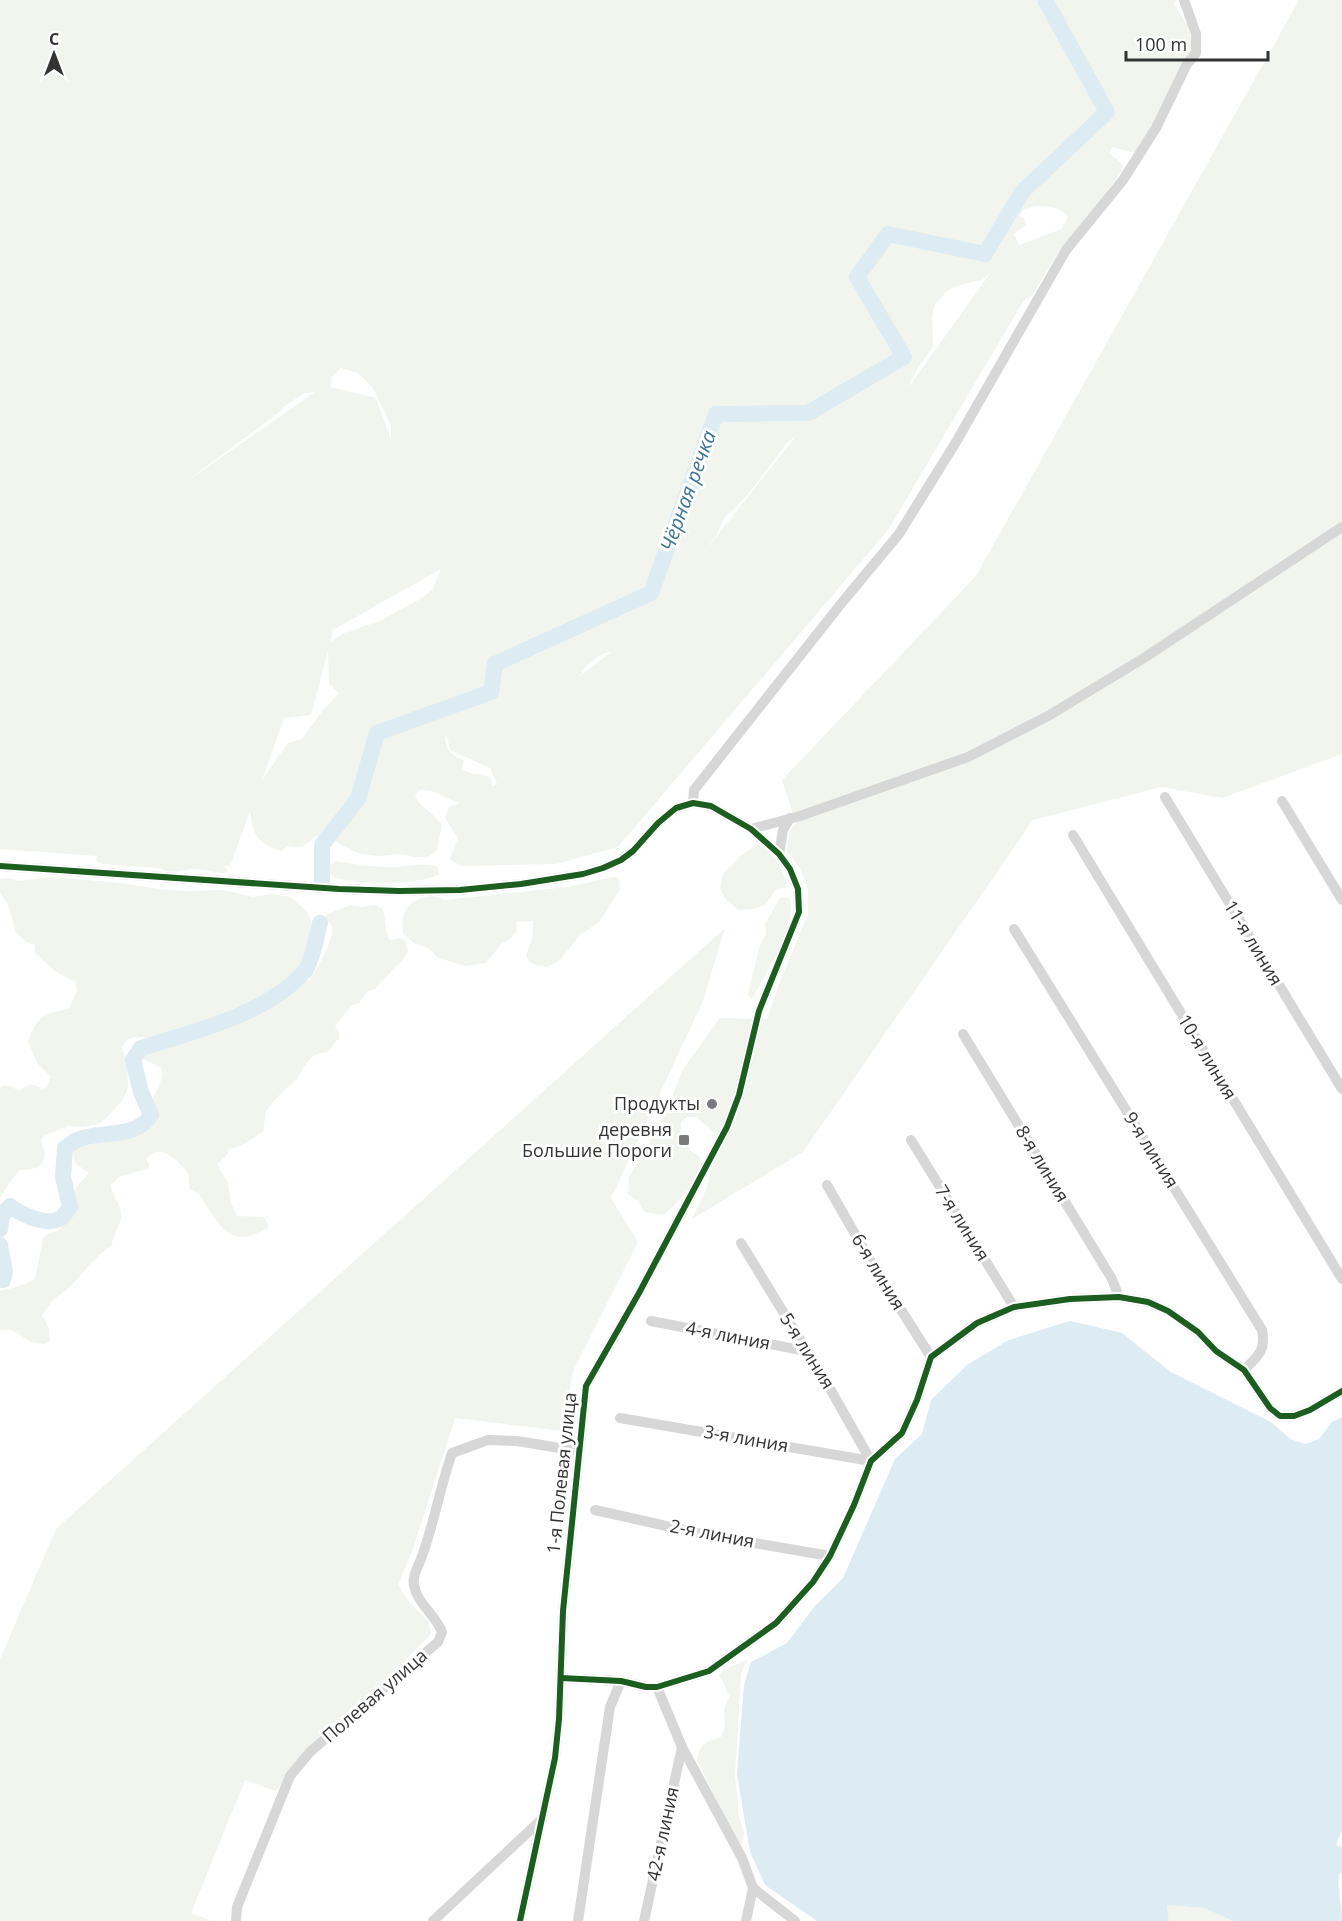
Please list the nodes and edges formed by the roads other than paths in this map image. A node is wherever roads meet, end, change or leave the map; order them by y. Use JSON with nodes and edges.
{"nodes":[{"id":1,"x":1184,"y":0,"type":"edge"},
{"id":2,"x":1342,"y":527,"type":"edge"},
{"id":3,"x":1165,"y":797,"type":"dead end"},
{"id":4,"x":1282,"y":801,"type":"dead end"},
{"id":5,"x":693,"y":803,"type":"junction"},
{"id":6,"x":790,"y":818,"type":"junction"},
{"id":7,"x":751,"y":829,"type":"junction"},
{"id":8,"x":1073,"y":835,"type":"dead end"},
{"id":9,"x":779,"y":854,"type":"junction"},
{"id":10,"x":0,"y":866,"type":"edge"},
{"id":11,"x":1342,"y":900,"type":"edge"},
{"id":12,"x":1014,"y":929,"type":"dead end"},
{"id":13,"x":963,"y":1034,"type":"dead end"},
{"id":14,"x":1342,"y":1089,"type":"edge"},
{"id":15,"x":911,"y":1140,"type":"dead end"},
{"id":16,"x":827,"y":1185,"type":"dead end"},
{"id":17,"x":741,"y":1243,"type":"dead end"},
{"id":18,"x":1342,"y":1279,"type":"edge"},
{"id":19,"x":1119,"y":1297,"type":"junction"},
{"id":20,"x":1014,"y":1307,"type":"junction"},
{"id":21,"x":651,"y":1321,"type":"dead end"},
{"id":22,"x":806,"y":1351,"type":"junction"},
{"id":23,"x":931,"y":1357,"type":"junction"},
{"id":24,"x":1244,"y":1370,"type":"junction"},
{"id":25,"x":1342,"y":1391,"type":"edge"},
{"id":26,"x":620,"y":1418,"type":"dead end"},
{"id":27,"x":578,"y":1451,"type":"junction"},
{"id":28,"x":871,"y":1461,"type":"junction"},
{"id":29,"x":595,"y":1510,"type":"dead end"},
{"id":30,"x":830,"y":1556,"type":"junction"},
{"id":31,"x":561,"y":1678,"type":"junction"},
{"id":32,"x":621,"y":1681,"type":"junction"},
{"id":33,"x":657,"y":1687,"type":"junction"},
{"id":34,"x":682,"y":1746,"type":"junction"},
{"id":35,"x":541,"y":1820,"type":"junction"},
{"id":36,"x":753,"y":1888,"type":"junction"},
{"id":37,"x":236,"y":1921,"type":"edge"},
{"id":38,"x":433,"y":1921,"type":"edge"},
{"id":39,"x":520,"y":1921,"type":"edge"},
{"id":40,"x":578,"y":1921,"type":"edge"},
{"id":41,"x":644,"y":1921,"type":"edge"},
{"id":42,"x":746,"y":1921,"type":"edge"},
{"id":43,"x":795,"y":1921,"type":"edge"}],
"edges":[{"from":1,"to":5,"type":"street"},
{"from":2,"to":6,"type":"street"},
{"from":3,"to":14,"type":"street","name":"11-я линия"},
{"from":4,"to":11,"type":"street"},
{"from":5,"to":7,"type":"street","name":"1-я Полевая улица"},
{"from":5,"to":10,"type":"street"},
{"from":6,"to":7,"type":"street"},
{"from":6,"to":9,"type":"street"},
{"from":7,"to":9,"type":"street","name":"1-я Полевая улица"},
{"from":8,"to":18,"type":"street","name":"10-я линия"},
{"from":9,"to":27,"type":"street","name":"1-я Полевая улица"},
{"from":12,"to":24,"type":"street","name":"9-я линия"},
{"from":13,"to":19,"type":"street","name":"8-я линия"},
{"from":15,"to":20,"type":"street","name":"7-я линия"},
{"from":16,"to":23,"type":"street","name":"6-я линия"},
{"from":17,"to":22,"type":"street","name":"5-я линия"},
{"from":19,"to":20,"type":"street"},
{"from":19,"to":24,"type":"street"},
{"from":20,"to":23,"type":"street"},
{"from":21,"to":22,"type":"street","name":"4-я линия"},
{"from":22,"to":28,"type":"street","name":"5-я линия"},
{"from":23,"to":28,"type":"street"},
{"from":24,"to":25,"type":"street"},
{"from":26,"to":28,"type":"street","name":"3-я линия"},
{"from":27,"to":31,"type":"street","name":"1-я Полевая улица"},
{"from":27,"to":37,"type":"street","name":"Полевая улица"},
{"from":28,"to":30,"type":"street"},
{"from":29,"to":30,"type":"street","name":"2-я линия"},
{"from":30,"to":33,"type":"street"},
{"from":31,"to":32,"type":"street"},
{"from":31,"to":35,"type":"street","name":"1-я Полевая улица"},
{"from":32,"to":33,"type":"street"},
{"from":32,"to":40,"type":"street"},
{"from":33,"to":34,"type":"street"},
{"from":34,"to":36,"type":"street"},
{"from":34,"to":41,"type":"street","name":"42-я линия"},
{"from":35,"to":38,"type":"street"},
{"from":35,"to":39,"type":"street","name":"1-я Полевая улица"},
{"from":36,"to":42,"type":"street"},
{"from":36,"to":43,"type":"street"}]}
